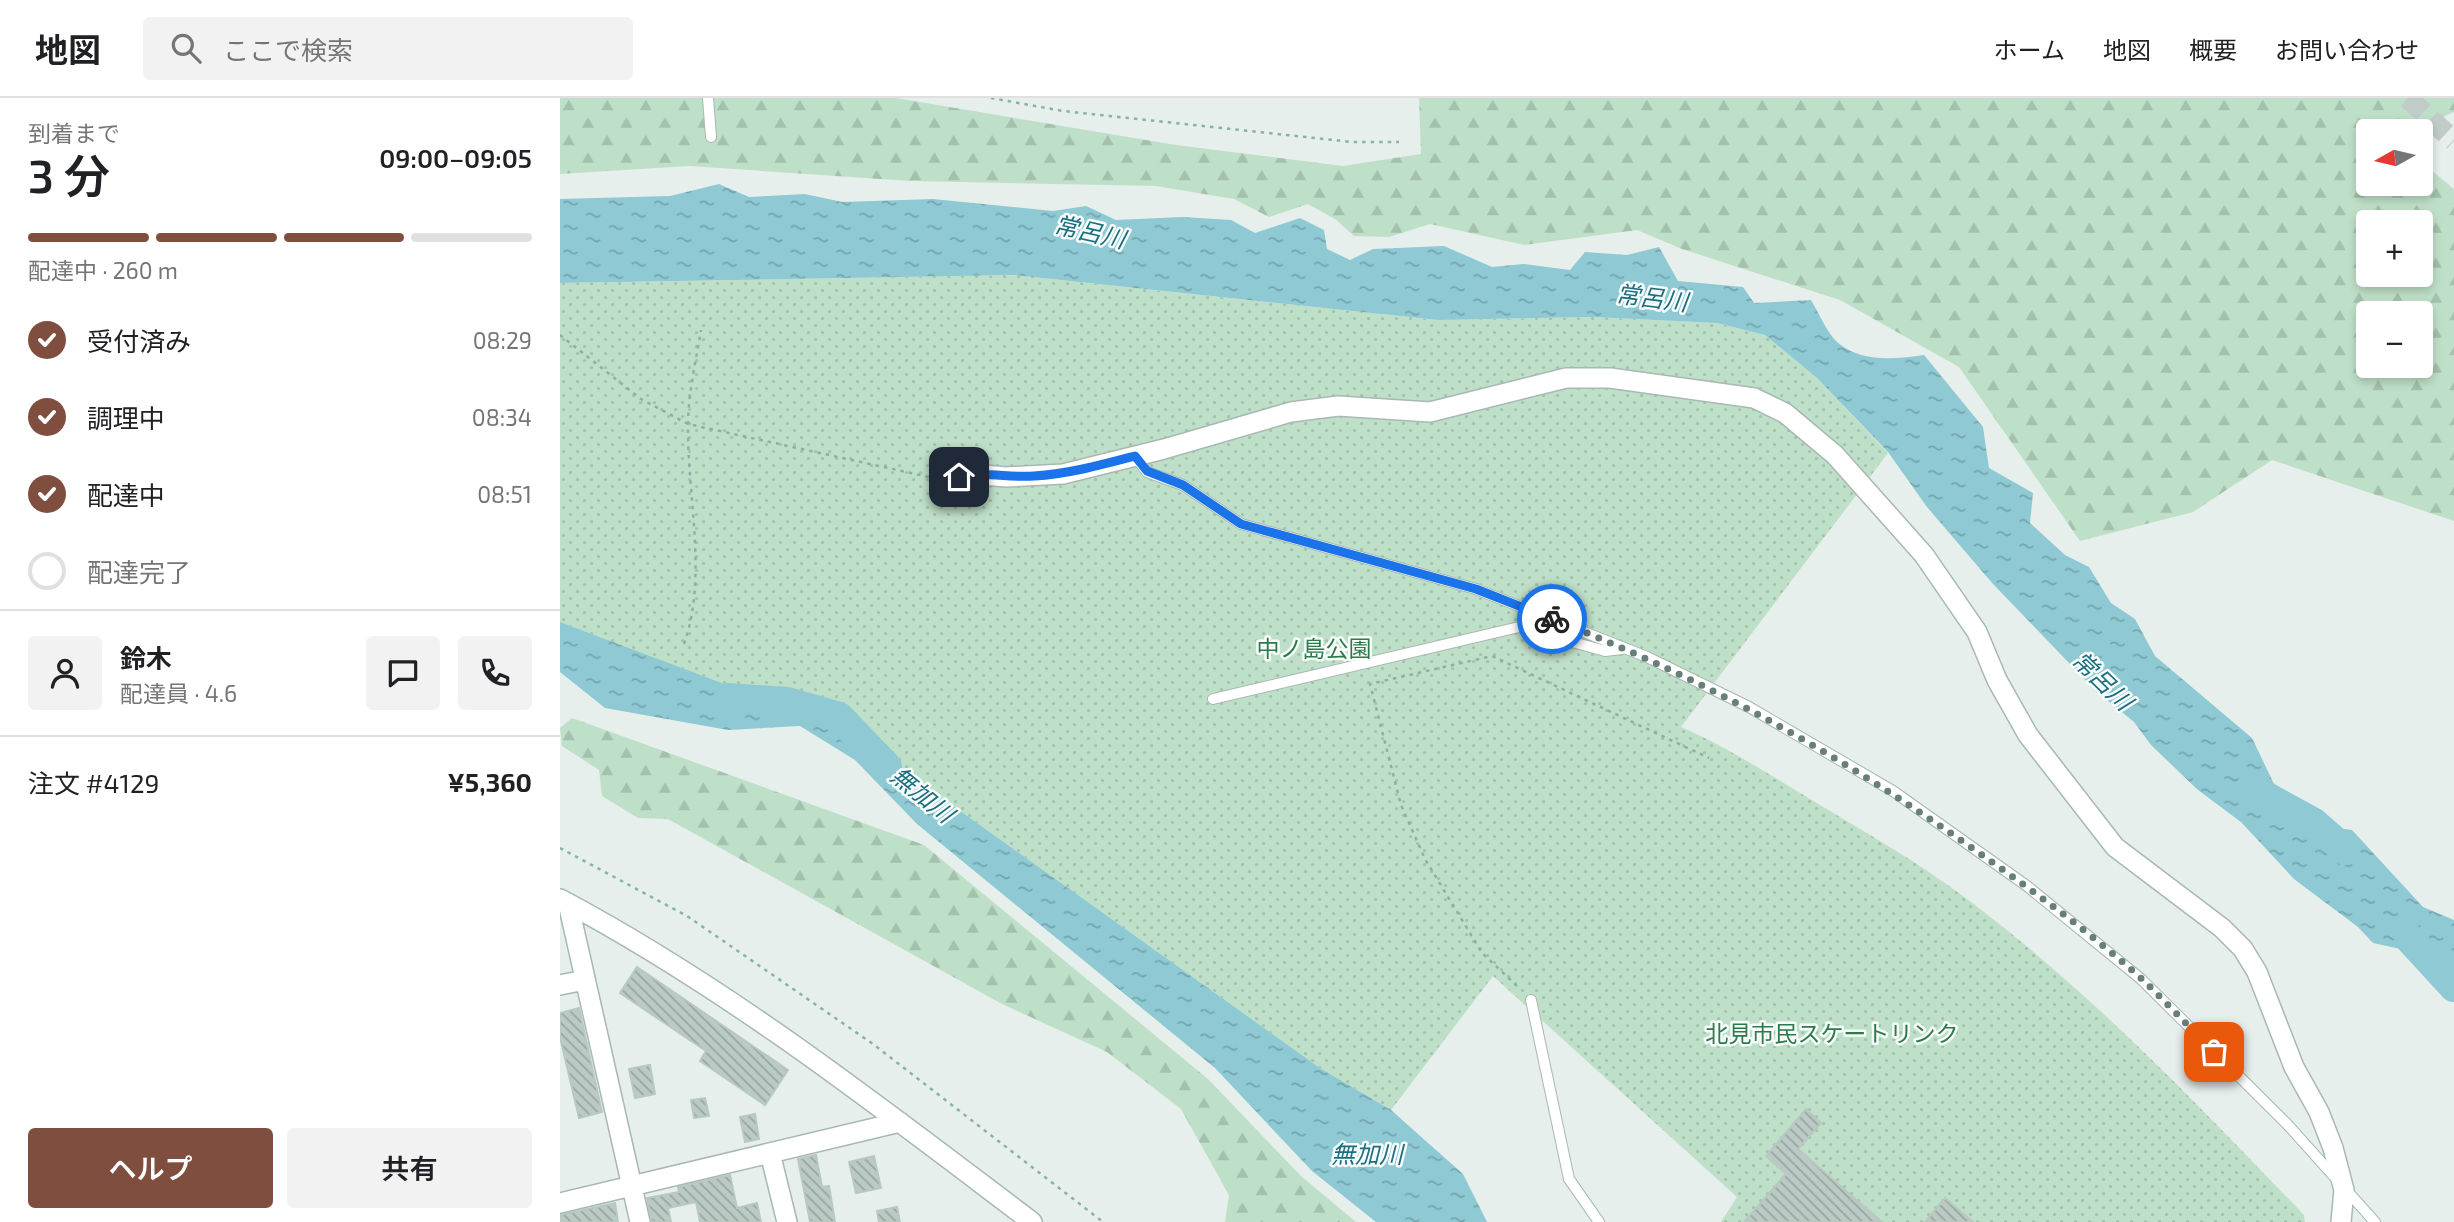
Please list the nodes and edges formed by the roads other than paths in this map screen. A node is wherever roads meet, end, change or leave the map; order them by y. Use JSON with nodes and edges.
{"nodes":[{"id":1,"x":709,"y":98,"type":"edge"},
{"id":2,"x":711,"y":138,"type":"dead end"},
{"id":3,"x":1135,"y":456,"type":"junction"},
{"id":4,"x":945,"y":481,"type":"road end"},
{"id":5,"x":1626,"y":649,"type":"junction"},
{"id":6,"x":1213,"y":699,"type":"dead end"},
{"id":7,"x":564,"y":901,"type":"edge"},
{"id":8,"x":585,"y":980,"type":"junction"},
{"id":9,"x":560,"y":985,"type":"edge"},
{"id":10,"x":1531,"y":1000,"type":"dead end"},
{"id":11,"x":900,"y":1122,"type":"junction"},
{"id":12,"x":771,"y":1153,"type":"junction"},
{"id":13,"x":631,"y":1187,"type":"junction"},
{"id":14,"x":2344,"y":1191,"type":"junction"},
{"id":15,"x":560,"y":1203,"type":"edge"},
{"id":16,"x":639,"y":1222,"type":"edge"},
{"id":17,"x":787,"y":1222,"type":"edge"},
{"id":18,"x":1032,"y":1222,"type":"edge"},
{"id":19,"x":1599,"y":1222,"type":"edge"},
{"id":20,"x":2341,"y":1222,"type":"edge"},
{"id":21,"x":2375,"y":1222,"type":"edge"}],
"edges":[{"from":1,"to":2,"type":"lane"},
{"from":3,"to":4,"type":"street"},
{"from":3,"to":5,"type":"lane"},
{"from":3,"to":14,"type":"street"},
{"from":5,"to":6,"type":"lane"},
{"from":5,"to":14,"type":"lane"},
{"from":7,"to":8,"type":"street"},
{"from":7,"to":11,"type":"street"},
{"from":8,"to":9,"type":"street"},
{"from":8,"to":13,"type":"street"},
{"from":10,"to":19,"type":"lane"},
{"from":11,"to":12,"type":"street"},
{"from":11,"to":18,"type":"street"},
{"from":12,"to":13,"type":"street"},
{"from":12,"to":17,"type":"street"},
{"from":13,"to":15,"type":"street"},
{"from":13,"to":16,"type":"street"},
{"from":14,"to":20,"type":"street"},
{"from":14,"to":21,"type":"lane"}]}
